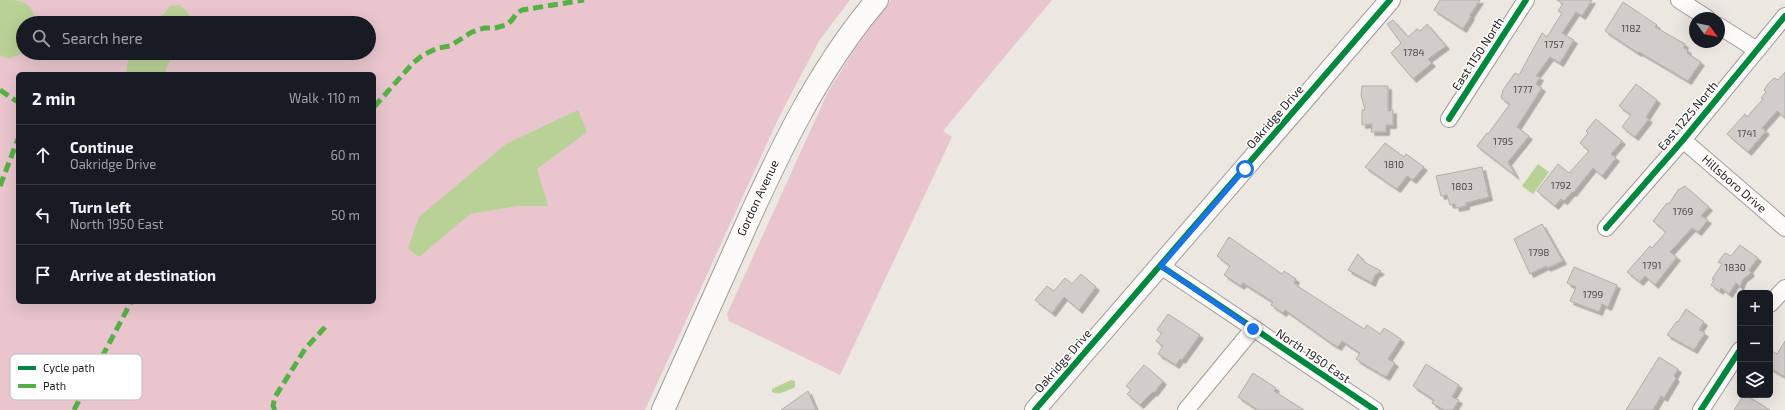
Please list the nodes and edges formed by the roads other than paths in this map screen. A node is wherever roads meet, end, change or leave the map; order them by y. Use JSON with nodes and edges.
{"nodes":[{"id":1,"x":877,"y":0,"type":"edge"},
{"id":2,"x":1390,"y":0,"type":"edge"},
{"id":3,"x":1526,"y":0,"type":"edge"},
{"id":4,"x":1679,"y":0,"type":"edge"},
{"id":5,"x":1698,"y":12,"type":"edge"},
{"id":6,"x":1785,"y":16,"type":"edge"},
{"id":7,"x":1725,"y":30,"type":"edge"},
{"id":8,"x":1757,"y":50,"type":"junction"},
{"id":9,"x":1449,"y":119,"type":"dead end"},
{"id":10,"x":1683,"y":140,"type":"junction"},
{"id":11,"x":1606,"y":228,"type":"dead end"},
{"id":12,"x":1785,"y":228,"type":"edge"},
{"id":13,"x":1161,"y":266,"type":"junction"},
{"id":14,"x":1785,"y":288,"type":"edge"},
{"id":15,"x":1773,"y":301,"type":"edge"},
{"id":16,"x":1253,"y":329,"type":"junction"},
{"id":17,"x":1737,"y":355,"type":"edge"},
{"id":18,"x":663,"y":410,"type":"edge"},
{"id":19,"x":1035,"y":410,"type":"edge"},
{"id":20,"x":1186,"y":410,"type":"edge"},
{"id":21,"x":1374,"y":410,"type":"edge"},
{"id":22,"x":1701,"y":410,"type":"edge"}],
"edges":[{"from":1,"to":18,"type":"main road","name":"Gordon Avenue"},
{"from":2,"to":13,"type":"street","name":"Oakridge Drive"},
{"from":3,"to":9,"type":"street","name":"East 1150 North"},
{"from":4,"to":5,"type":"street"},
{"from":6,"to":8,"type":"street","name":"East 1225 North"},
{"from":7,"to":8,"type":"street"},
{"from":8,"to":10,"type":"street","name":"East 1225 North"},
{"from":10,"to":11,"type":"street","name":"East 1225 North"},
{"from":10,"to":12,"type":"street","name":"Hillsboro Drive"},
{"from":13,"to":16,"type":"street","name":"North 1950 East"},
{"from":13,"to":19,"type":"street","name":"Oakridge Drive"},
{"from":14,"to":15,"type":"street"},
{"from":16,"to":20,"type":"street"},
{"from":16,"to":21,"type":"street","name":"North 1950 East"},
{"from":17,"to":22,"type":"street"}]}
